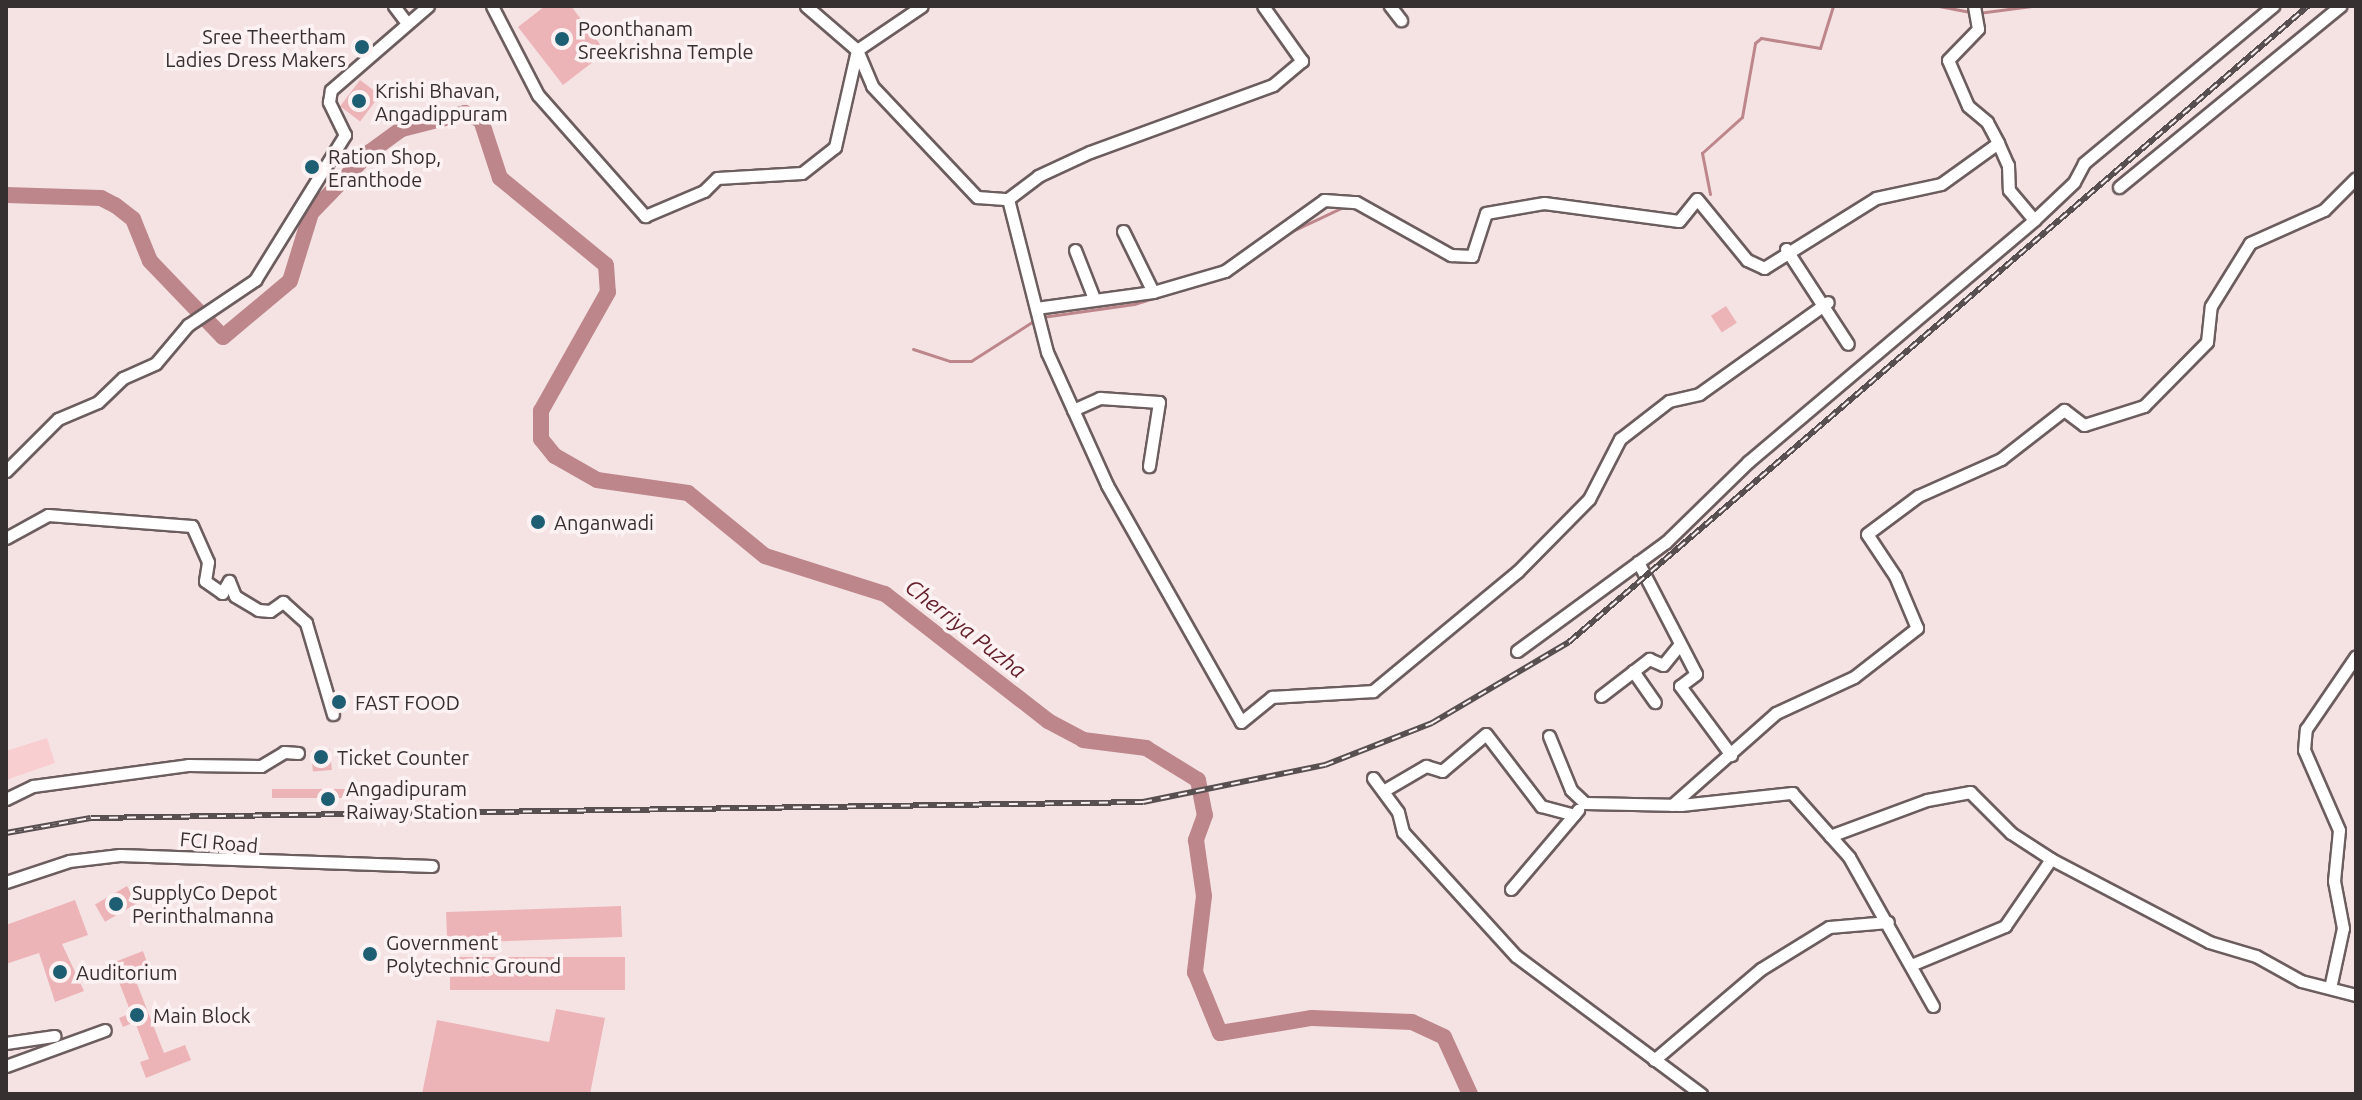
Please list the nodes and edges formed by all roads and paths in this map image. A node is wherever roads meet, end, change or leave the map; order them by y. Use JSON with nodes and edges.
{"nodes":[{"id":1,"x":394,"y":6,"type":"edge"},
{"id":2,"x":428,"y":6,"type":"edge"},
{"id":3,"x":492,"y":6,"type":"edge"},
{"id":4,"x":806,"y":6,"type":"edge"},
{"id":5,"x":922,"y":6,"type":"edge"},
{"id":6,"x":1263,"y":6,"type":"edge"},
{"id":7,"x":1390,"y":6,"type":"edge"},
{"id":8,"x":1974,"y":6,"type":"edge"},
{"id":9,"x":2273,"y":6,"type":"edge"},
{"id":10,"x":2340,"y":6,"type":"edge"},
{"id":11,"x":1401,"y":20,"type":"dead end"},
{"id":12,"x":407,"y":23,"type":"junction"},
{"id":13,"x":857,"y":50,"type":"junction"},
{"id":14,"x":1998,"y":143,"type":"junction"},
{"id":15,"x":2356,"y":178,"type":"edge"},
{"id":16,"x":2119,"y":187,"type":"dead end"},
{"id":17,"x":1008,"y":199,"type":"junction"},
{"id":18,"x":2034,"y":220,"type":"junction"},
{"id":19,"x":1123,"y":231,"type":"dead end"},
{"id":20,"x":1786,"y":249,"type":"junction"},
{"id":21,"x":1075,"y":250,"type":"dead end"},
{"id":22,"x":1153,"y":292,"type":"junction"},
{"id":23,"x":1093,"y":296,"type":"junction"},
{"id":24,"x":1825,"y":304,"type":"junction"},
{"id":25,"x":1036,"y":308,"type":"junction"},
{"id":26,"x":1848,"y":344,"type":"dead end"},
{"id":27,"x":1073,"y":410,"type":"junction"},
{"id":28,"x":1149,"y":466,"type":"dead end"},
{"id":29,"x":6,"y":471,"type":"edge"},
{"id":30,"x":6,"y":538,"type":"edge"},
{"id":31,"x":1638,"y":562,"type":"junction"},
{"id":32,"x":1680,"y":644,"type":"junction"},
{"id":33,"x":1517,"y":651,"type":"dead end"},
{"id":34,"x":2356,"y":656,"type":"edge"},
{"id":35,"x":1633,"y":671,"type":"junction"},
{"id":36,"x":1601,"y":696,"type":"dead end"},
{"id":37,"x":1655,"y":702,"type":"dead end"},
{"id":38,"x":333,"y":714,"type":"dead end"},
{"id":39,"x":1549,"y":736,"type":"dead end"},
{"id":40,"x":298,"y":753,"type":"dead end"},
{"id":41,"x":1731,"y":755,"type":"junction"},
{"id":42,"x":1373,"y":778,"type":"dead end"},
{"id":43,"x":1383,"y":791,"type":"junction"},
{"id":44,"x":6,"y":799,"type":"edge"},
{"id":45,"x":1585,"y":803,"type":"junction"},
{"id":46,"x":1672,"y":805,"type":"junction"},
{"id":47,"x":1574,"y":815,"type":"junction"},
{"id":48,"x":1830,"y":836,"type":"junction"},
{"id":49,"x":2051,"y":859,"type":"junction"},
{"id":50,"x":432,"y":866,"type":"dead end"},
{"id":51,"x":6,"y":882,"type":"edge"},
{"id":52,"x":1511,"y":889,"type":"dead end"},
{"id":53,"x":1888,"y":922,"type":"junction"},
{"id":54,"x":1911,"y":965,"type":"junction"},
{"id":55,"x":2330,"y":988,"type":"junction"},
{"id":56,"x":2356,"y":995,"type":"edge"},
{"id":57,"x":1933,"y":1006,"type":"dead end"},
{"id":58,"x":105,"y":1030,"type":"dead end"},
{"id":59,"x":54,"y":1036,"type":"dead end"},
{"id":60,"x":6,"y":1043,"type":"edge"},
{"id":61,"x":1654,"y":1060,"type":"junction"},
{"id":62,"x":6,"y":1066,"type":"edge"},
{"id":63,"x":1701,"y":1094,"type":"edge"}],
"edges":[{"from":1,"to":12,"type":"street"},
{"from":2,"to":12,"type":"street"},
{"from":3,"to":13,"type":"street"},
{"from":4,"to":13,"type":"street"},
{"from":5,"to":13,"type":"street"},
{"from":6,"to":17,"type":"street"},
{"from":7,"to":11,"type":"street"},
{"from":8,"to":14,"type":"street"},
{"from":9,"to":18,"type":"street"},
{"from":10,"to":16,"type":"street"},
{"from":12,"to":29,"type":"street"},
{"from":13,"to":17,"type":"street"},
{"from":14,"to":18,"type":"street"},
{"from":14,"to":20,"type":"street"},
{"from":15,"to":41,"type":"street"},
{"from":17,"to":25,"type":"street"},
{"from":18,"to":31,"type":"street"},
{"from":19,"to":22,"type":"street"},
{"from":20,"to":22,"type":"street"},
{"from":20,"to":24,"type":"street"},
{"from":21,"to":23,"type":"street"},
{"from":22,"to":23,"type":"street"},
{"from":23,"to":25,"type":"street"},
{"from":24,"to":26,"type":"street"},
{"from":24,"to":27,"type":"street"},
{"from":25,"to":27,"type":"street"},
{"from":27,"to":28,"type":"street"},
{"from":30,"to":38,"type":"street"},
{"from":31,"to":32,"type":"street"},
{"from":31,"to":33,"type":"street"},
{"from":32,"to":35,"type":"street"},
{"from":32,"to":41,"type":"street"},
{"from":34,"to":55,"type":"street"},
{"from":35,"to":36,"type":"street"},
{"from":35,"to":37,"type":"street"},
{"from":39,"to":45,"type":"street"},
{"from":40,"to":44,"type":"street"},
{"from":41,"to":46,"type":"street"},
{"from":42,"to":43,"type":"street"},
{"from":43,"to":47,"type":"street"},
{"from":43,"to":61,"type":"street"},
{"from":45,"to":46,"type":"street"},
{"from":45,"to":47,"type":"street"},
{"from":46,"to":48,"type":"street"},
{"from":47,"to":52,"type":"street"},
{"from":48,"to":49,"type":"street"},
{"from":48,"to":53,"type":"street"},
{"from":49,"to":54,"type":"street"},
{"from":49,"to":55,"type":"street"},
{"from":50,"to":51,"type":"street","name":"FCI Road"},
{"from":53,"to":54,"type":"street"},
{"from":53,"to":61,"type":"street"},
{"from":54,"to":57,"type":"street"},
{"from":55,"to":56,"type":"street"},
{"from":58,"to":62,"type":"street"},
{"from":59,"to":60,"type":"street"},
{"from":61,"to":63,"type":"street"}]}
